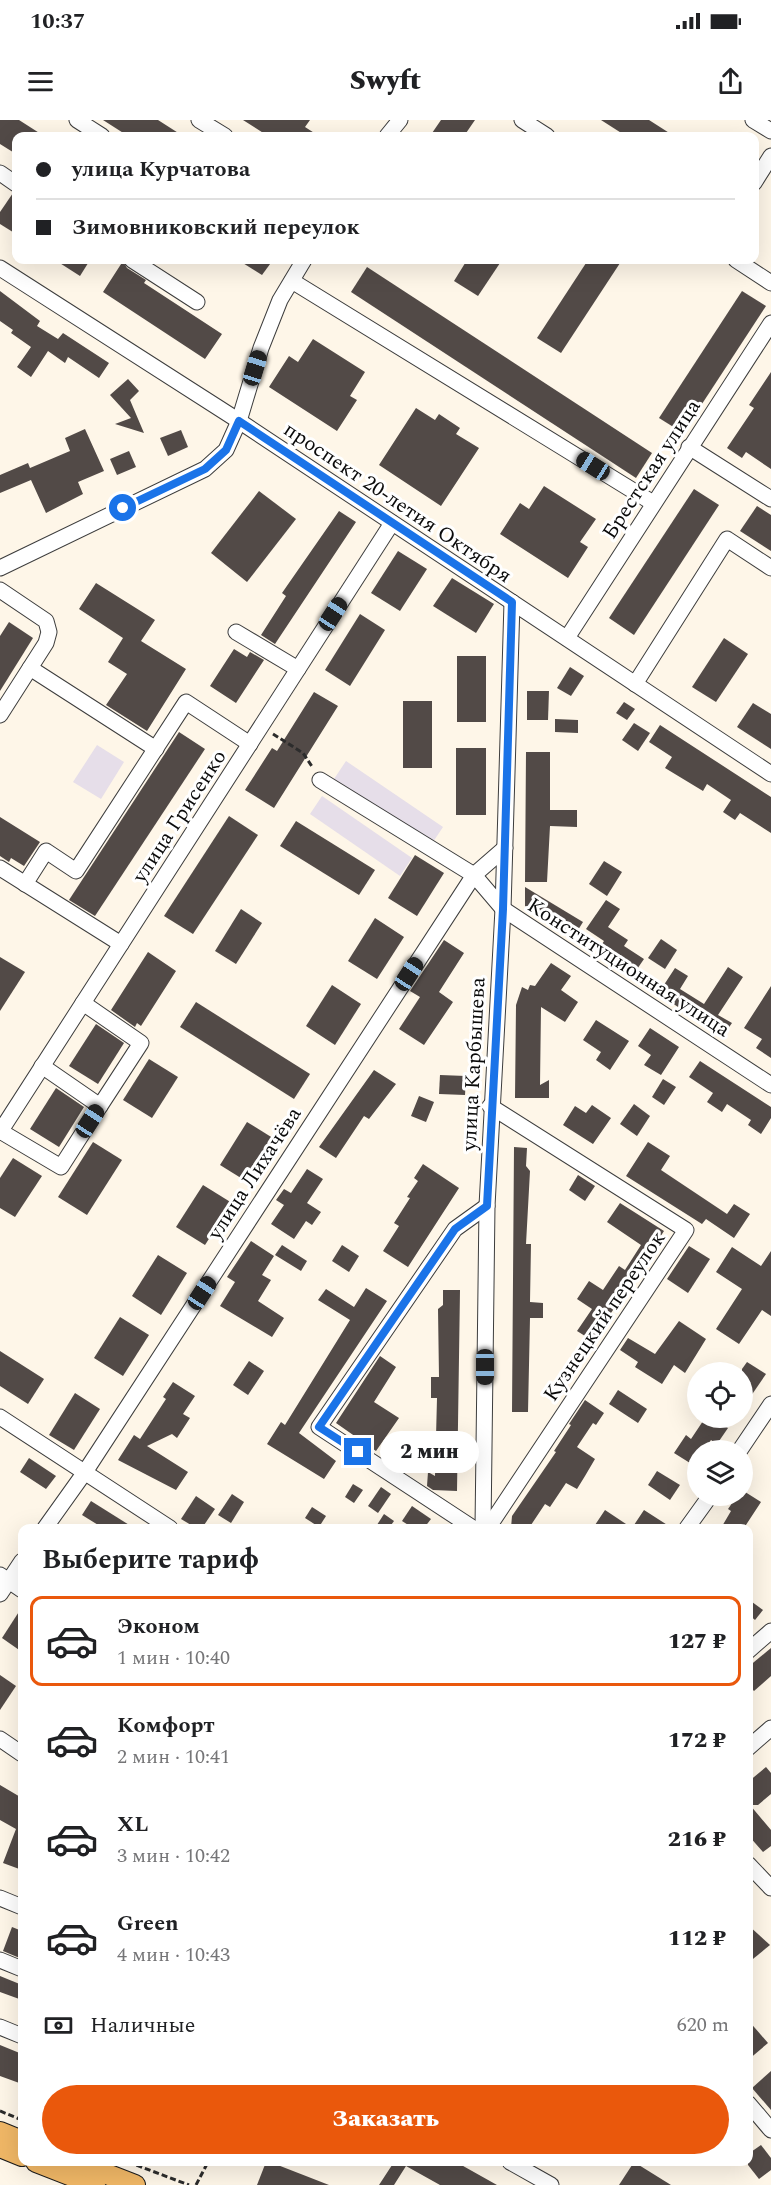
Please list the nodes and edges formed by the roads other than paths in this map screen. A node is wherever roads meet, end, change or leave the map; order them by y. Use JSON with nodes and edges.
{"nodes":[{"id":1,"x":77,"y":120,"type":"edge"},
{"id":2,"x":199,"y":120,"type":"edge"},
{"id":3,"x":400,"y":120,"type":"edge"},
{"id":4,"x":522,"y":120,"type":"edge"},
{"id":5,"x":753,"y":120,"type":"edge"},
{"id":6,"x":771,"y":131,"type":"edge"},
{"id":7,"x":96,"y":132,"type":"edge"},
{"id":8,"x":218,"y":132,"type":"edge"},
{"id":9,"x":390,"y":132,"type":"edge"},
{"id":10,"x":541,"y":132,"type":"edge"},
{"id":11,"x":771,"y":156,"type":"edge"},
{"id":12,"x":759,"y":175,"type":"edge"},
{"id":13,"x":138,"y":264,"type":"edge"},
{"id":14,"x":302,"y":264,"type":"edge"},
{"id":15,"x":742,"y":264,"type":"edge"},
{"id":16,"x":0,"y":268,"type":"edge"},
{"id":17,"x":292,"y":281,"type":"junction"},
{"id":18,"x":771,"y":283,"type":"edge"},
{"id":19,"x":197,"y":302,"type":"dead end"},
{"id":20,"x":771,"y":324,"type":"edge"},
{"id":21,"x":239,"y":421,"type":"junction"},
{"id":22,"x":689,"y":447,"type":"junction"},
{"id":23,"x":771,"y":499,"type":"edge"},
{"id":24,"x":653,"y":503,"type":"junction"},
{"id":25,"x":392,"y":522,"type":"junction"},
{"id":26,"x":0,"y":568,"type":"edge"},
{"id":27,"x":771,"y":568,"type":"edge"},
{"id":28,"x":0,"y":590,"type":"edge"},
{"id":29,"x":512,"y":602,"type":"junction"},
{"id":30,"x":236,"y":632,"type":"dead end"},
{"id":31,"x":567,"y":638,"type":"junction"},
{"id":32,"x":30,"y":668,"type":"junction"},
{"id":33,"x":297,"y":669,"type":"junction"},
{"id":34,"x":635,"y":684,"type":"junction"},
{"id":35,"x":0,"y":715,"type":"edge"},
{"id":36,"x":250,"y":744,"type":"junction"},
{"id":37,"x":156,"y":749,"type":"junction"},
{"id":38,"x":771,"y":774,"type":"edge"},
{"id":39,"x":320,"y":780,"type":"road end"},
{"id":40,"x":505,"y":848,"type":"junction"},
{"id":41,"x":0,"y":868,"type":"edge"},
{"id":42,"x":474,"y":875,"type":"junction"},
{"id":43,"x":25,"y":884,"type":"junction"},
{"id":44,"x":503,"y":909,"type":"junction"},
{"id":45,"x":121,"y":944,"type":"junction"},
{"id":46,"x":83,"y":1003,"type":"junction"},
{"id":47,"x":42,"y":1066,"type":"junction"},
{"id":48,"x":771,"y":1085,"type":"edge"},
{"id":49,"x":100,"y":1106,"type":"junction"},
{"id":50,"x":490,"y":1106,"type":"junction"},
{"id":51,"x":0,"y":1131,"type":"edge"},
{"id":52,"x":487,"y":1206,"type":"junction"},
{"id":53,"x":771,"y":1404,"type":"edge"},
{"id":54,"x":0,"y":1417,"type":"edge"},
{"id":55,"x":747,"y":1440,"type":"edge"},
{"id":56,"x":86,"y":1472,"type":"junction"},
{"id":57,"x":703,"y":1506,"type":"edge"},
{"id":58,"x":48,"y":1524,"type":"edge"},
{"id":59,"x":165,"y":1524,"type":"edge"},
{"id":60,"x":467,"y":1524,"type":"edge"},
{"id":61,"x":486,"y":1524,"type":"edge"},
{"id":62,"x":489,"y":1524,"type":"edge"},
{"id":63,"x":690,"y":1524,"type":"edge"},
{"id":64,"x":18,"y":1565,"type":"edge"},
{"id":65,"x":4,"y":1578,"type":"edge"},
{"id":66,"x":18,"y":1587,"type":"edge"},
{"id":67,"x":0,"y":1594,"type":"edge"},
{"id":68,"x":771,"y":1630,"type":"edge"},
{"id":69,"x":753,"y":1646,"type":"edge"},
{"id":70,"x":771,"y":1728,"type":"edge"},
{"id":71,"x":0,"y":1739,"type":"edge"},
{"id":72,"x":753,"y":1744,"type":"edge"},
{"id":73,"x":18,"y":1751,"type":"edge"},
{"id":74,"x":753,"y":1869,"type":"edge"},
{"id":75,"x":771,"y":1888,"type":"edge"},
{"id":76,"x":0,"y":1898,"type":"edge"},
{"id":77,"x":18,"y":1905,"type":"edge"},
{"id":78,"x":0,"y":1960,"type":"edge"},
{"id":79,"x":18,"y":1967,"type":"edge"},
{"id":80,"x":0,"y":2027,"type":"edge"},
{"id":81,"x":18,"y":2034,"type":"edge"},
{"id":82,"x":753,"y":2109,"type":"edge"},
{"id":83,"x":771,"y":2130,"type":"edge"},
{"id":84,"x":0,"y":2132,"type":"edge"},
{"id":85,"x":18,"y":2139,"type":"edge"},
{"id":86,"x":0,"y":2147,"type":"edge"},
{"id":87,"x":18,"y":2154,"type":"edge"},
{"id":88,"x":46,"y":2166,"type":"edge"},
{"id":89,"x":86,"y":2166,"type":"edge"},
{"id":90,"x":517,"y":2166,"type":"edge"},
{"id":91,"x":95,"y":2185,"type":"edge"},
{"id":92,"x":135,"y":2185,"type":"edge"},
{"id":93,"x":551,"y":2185,"type":"edge"}],
"edges":[{"from":1,"to":7,"type":"street"},
{"from":2,"to":8,"type":"street"},
{"from":3,"to":9,"type":"street"},
{"from":4,"to":10,"type":"street"},
{"from":5,"to":6,"type":"street"},
{"from":11,"to":12,"type":"street"},
{"from":13,"to":19,"type":"street"},
{"from":14,"to":17,"type":"street"},
{"from":15,"to":18,"type":"street"},
{"from":16,"to":21,"type":"street","name":"проспект 20-летия Октября"},
{"from":17,"to":21,"type":"street"},
{"from":17,"to":24,"type":"street"},
{"from":20,"to":22,"type":"street","name":"Брестская улица"},
{"from":21,"to":25,"type":"street","name":"проспект 20-летия Октября"},
{"from":21,"to":26,"type":"street"},
{"from":22,"to":23,"type":"street"},
{"from":22,"to":24,"type":"street","name":"Брестская улица"},
{"from":24,"to":31,"type":"street","name":"Брестская улица"},
{"from":25,"to":29,"type":"street","name":"проспект 20-летия Октября"},
{"from":25,"to":33,"type":"street","name":"улица Грисенко"},
{"from":27,"to":34,"type":"street"},
{"from":28,"to":32,"type":"street"},
{"from":29,"to":31,"type":"street","name":"проспект 20-летия Октября"},
{"from":29,"to":40,"type":"street","name":"улица Карбышева"},
{"from":30,"to":33,"type":"street"},
{"from":31,"to":34,"type":"street","name":"проспект 20-летия Октября"},
{"from":32,"to":35,"type":"street"},
{"from":32,"to":37,"type":"street"},
{"from":33,"to":36,"type":"street","name":"улица Грисенко"},
{"from":34,"to":38,"type":"street","name":"проспект 20-летия Октября"},
{"from":36,"to":37,"type":"street"},
{"from":36,"to":45,"type":"street","name":"улица Грисенко"},
{"from":37,"to":43,"type":"street"},
{"from":39,"to":42,"type":"street","name":"Конституционная улица"},
{"from":40,"to":42,"type":"street","name":"улица Лихачёва"},
{"from":40,"to":44,"type":"street","name":"улица Карбышева"},
{"from":41,"to":43,"type":"street"},
{"from":42,"to":44,"type":"street","name":"Конституционная улица"},
{"from":42,"to":56,"type":"street","name":"улица Лихачёва"},
{"from":43,"to":45,"type":"street"},
{"from":44,"to":48,"type":"street","name":"Конституционная улица"},
{"from":44,"to":50,"type":"street","name":"улица Карбышева"},
{"from":45,"to":46,"type":"street","name":"улица Грисенко"},
{"from":46,"to":47,"type":"street","name":"улица Грисенко"},
{"from":46,"to":49,"type":"street"},
{"from":47,"to":49,"type":"street"},
{"from":47,"to":51,"type":"street","name":"улица Грисенко"},
{"from":49,"to":51,"type":"street"},
{"from":50,"to":52,"type":"street","name":"улица Карбышева"},
{"from":50,"to":62,"type":"street","name":"Кузнецкий переулок"},
{"from":52,"to":60,"type":"street"},
{"from":52,"to":61,"type":"street","name":"улица Карбышева"},
{"from":53,"to":55,"type":"street"},
{"from":54,"to":56,"type":"street"},
{"from":56,"to":58,"type":"street","name":"улица Лихачёва"},
{"from":56,"to":59,"type":"street"},
{"from":57,"to":63,"type":"street"},
{"from":64,"to":65,"type":"street"},
{"from":65,"to":66,"type":"street"},
{"from":65,"to":67,"type":"street"},
{"from":68,"to":69,"type":"street"},
{"from":70,"to":72,"type":"street"},
{"from":71,"to":73,"type":"street"},
{"from":74,"to":75,"type":"street"},
{"from":76,"to":77,"type":"street"},
{"from":78,"to":79,"type":"street"},
{"from":80,"to":81,"type":"street"},
{"from":82,"to":83,"type":"street"},
{"from":84,"to":85,"type":"main road"},
{"from":86,"to":87,"type":"main road"},
{"from":88,"to":91,"type":"main road"},
{"from":89,"to":92,"type":"main road"},
{"from":90,"to":93,"type":"street"}]}
